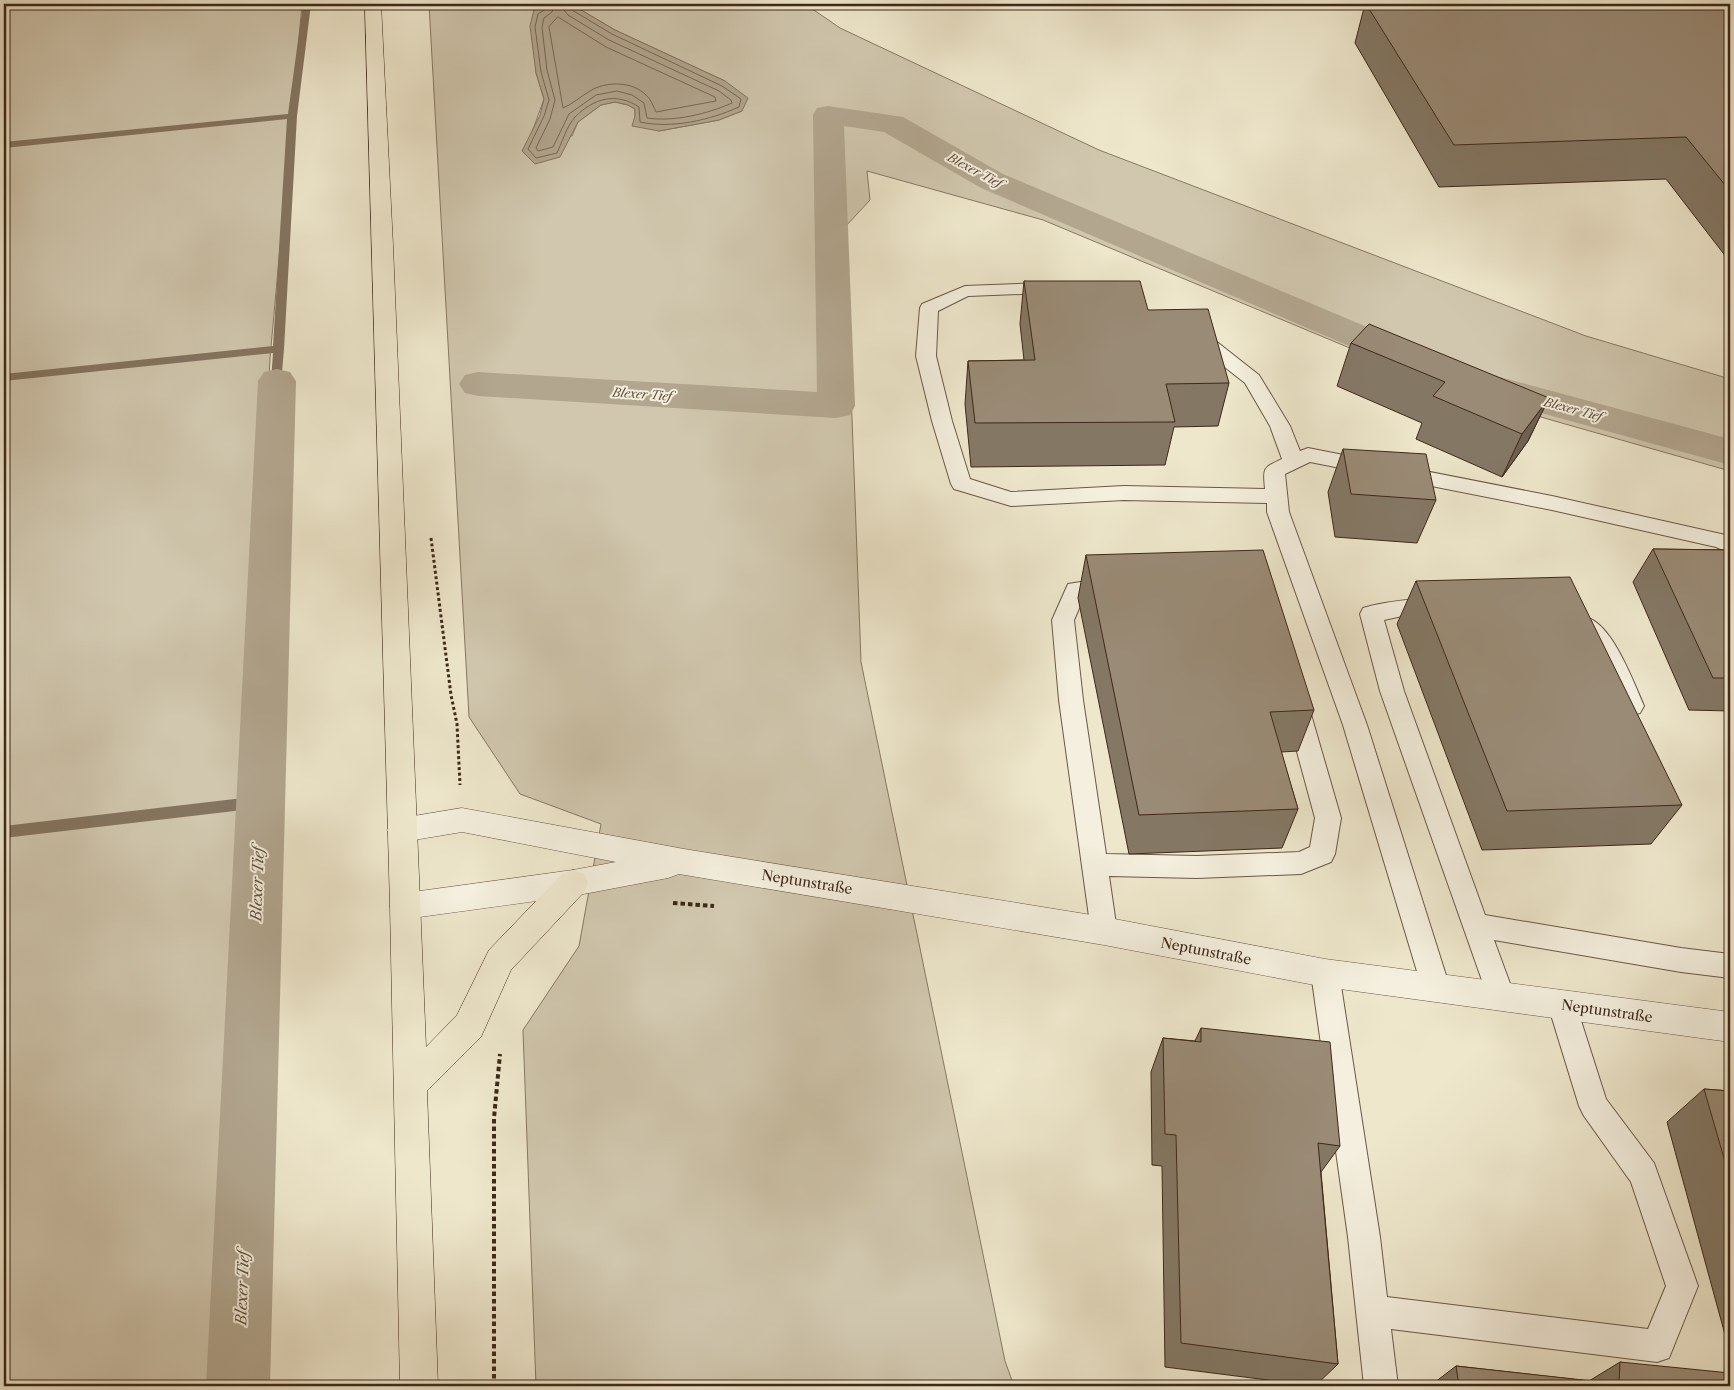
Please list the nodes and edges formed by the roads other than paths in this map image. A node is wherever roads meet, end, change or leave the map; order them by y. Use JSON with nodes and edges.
{"nodes":[{"id":1,"x":373,"y":4,"type":"edge"},
{"id":2,"x":1075,"y":295,"type":"edge"},
{"id":3,"x":1183,"y":328,"type":"edge"},
{"id":4,"x":1294,"y":462,"type":"junction"},
{"id":5,"x":1276,"y":496,"type":"junction"},
{"id":6,"x":1730,"y":545,"type":"edge"},
{"id":7,"x":1133,"y":583,"type":"edge"},
{"id":8,"x":1462,"y":606,"type":"edge"},
{"id":9,"x":1570,"y":611,"type":"edge"},
{"id":10,"x":1288,"y":678,"type":"edge"},
{"id":11,"x":1640,"y":725,"type":"edge"},
{"id":12,"x":402,"y":830,"type":"junction"},
{"id":13,"x":684,"y":862,"type":"junction"},
{"id":14,"x":1094,"y":865,"type":"junction"},
{"id":15,"x":573,"y":883,"type":"junction"},
{"id":16,"x":405,"y":906,"type":"junction"},
{"id":17,"x":1476,"y":925,"type":"junction"},
{"id":18,"x":1104,"y":931,"type":"junction"},
{"id":19,"x":1730,"y":966,"type":"edge"},
{"id":20,"x":1325,"y":973,"type":"junction"},
{"id":21,"x":1436,"y":988,"type":"junction"},
{"id":22,"x":1501,"y":997,"type":"junction"},
{"id":23,"x":1562,"y":1005,"type":"junction"},
{"id":24,"x":1730,"y":1027,"type":"edge"},
{"id":25,"x":411,"y":1084,"type":"junction"},
{"id":26,"x":1373,"y":1311,"type":"junction"},
{"id":27,"x":419,"y":1386,"type":"edge"},
{"id":28,"x":1381,"y":1386,"type":"edge"}],
"edges":[{"from":1,"to":12,"type":"main road"},
{"from":2,"to":5,"type":"lane"},
{"from":3,"to":4,"type":"lane"},
{"from":4,"to":5,"type":"lane"},
{"from":4,"to":6,"type":"lane"},
{"from":5,"to":21,"type":"lane"},
{"from":7,"to":14,"type":"lane"},
{"from":8,"to":17,"type":"lane"},
{"from":9,"to":11,"type":"lane"},
{"from":10,"to":14,"type":"lane"},
{"from":12,"to":13,"type":"street","name":"Neptunstraße"},
{"from":12,"to":16,"type":"main road"},
{"from":13,"to":15,"type":"street","name":"Neptunstraße"},
{"from":13,"to":18,"type":"street","name":"Neptunstraße"},
{"from":14,"to":18,"type":"lane"},
{"from":15,"to":16,"type":"street","name":"Neptunstraße"},
{"from":15,"to":25,"type":"main road"},
{"from":16,"to":25,"type":"main road"},
{"from":17,"to":19,"type":"lane"},
{"from":17,"to":22,"type":"lane"},
{"from":18,"to":20,"type":"street","name":"Neptunstraße"},
{"from":20,"to":21,"type":"street","name":"Neptunstraße"},
{"from":20,"to":26,"type":"lane"},
{"from":21,"to":22,"type":"street","name":"Neptunstraße"},
{"from":22,"to":23,"type":"street","name":"Neptunstraße"},
{"from":23,"to":24,"type":"street","name":"Neptunstraße"},
{"from":23,"to":26,"type":"lane"},
{"from":25,"to":27,"type":"main road"},
{"from":26,"to":28,"type":"lane"}]}
